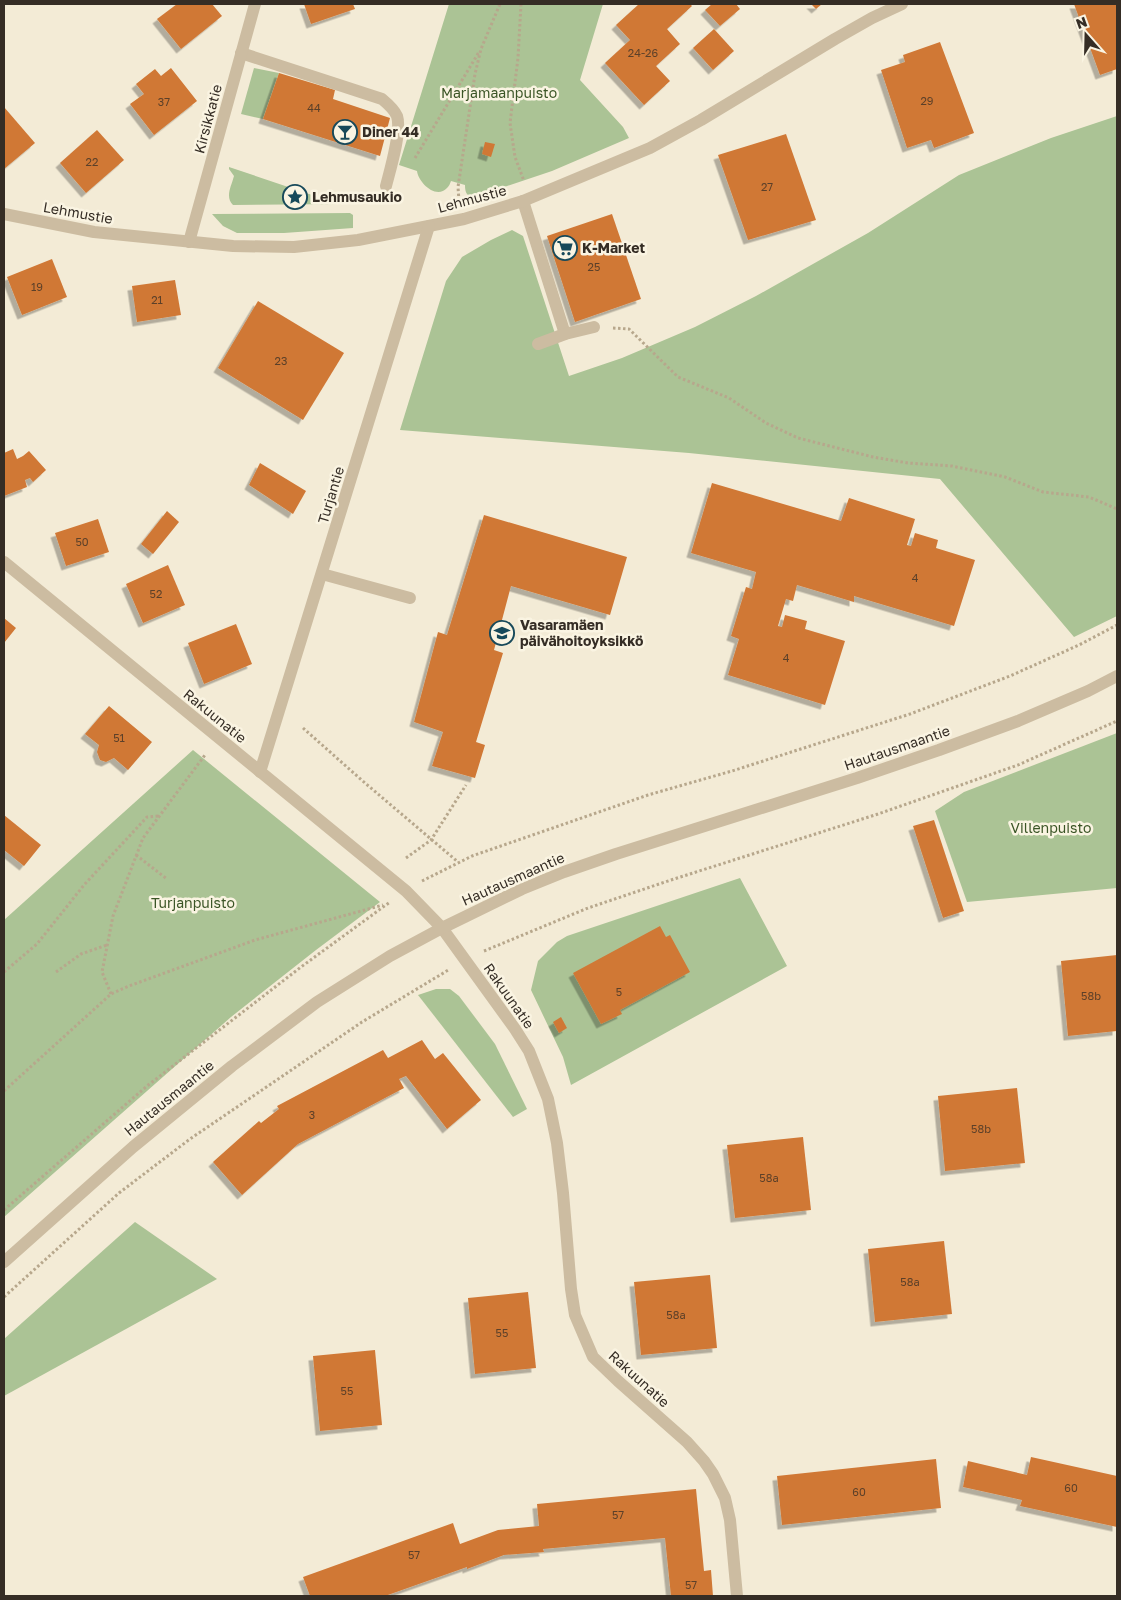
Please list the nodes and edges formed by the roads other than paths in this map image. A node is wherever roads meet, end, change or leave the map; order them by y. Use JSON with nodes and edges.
{"nodes":[{"id":1,"x":255,"y":4,"type":"edge"},
{"id":2,"x":902,"y":4,"type":"edge"},
{"id":3,"x":241,"y":53,"type":"junction"},
{"id":4,"x":386,"y":186,"type":"dead end"},
{"id":5,"x":523,"y":201,"type":"junction"},
{"id":6,"x":4,"y":214,"type":"edge"},
{"id":7,"x":429,"y":226,"type":"junction"},
{"id":8,"x":189,"y":242,"type":"junction"},
{"id":9,"x":594,"y":327,"type":"dead end"},
{"id":10,"x":565,"y":334,"type":"junction"},
{"id":11,"x":538,"y":344,"type":"dead end"},
{"id":12,"x":4,"y":562,"type":"edge"},
{"id":13,"x":322,"y":574,"type":"junction"},
{"id":14,"x":410,"y":598,"type":"dead end"},
{"id":15,"x":1117,"y":676,"type":"edge"},
{"id":16,"x":260,"y":772,"type":"junction"},
{"id":17,"x":442,"y":928,"type":"junction"},
{"id":18,"x":4,"y":1262,"type":"edge"},
{"id":19,"x":737,"y":1596,"type":"edge"}],
"edges":[{"from":1,"to":3,"type":"street","name":"Kirsikkatie"},
{"from":2,"to":5,"type":"street","name":"Lehmustie"},
{"from":3,"to":4,"type":"street"},
{"from":3,"to":8,"type":"street","name":"Kirsikkatie"},
{"from":5,"to":7,"type":"street","name":"Lehmustie"},
{"from":5,"to":10,"type":"street"},
{"from":6,"to":8,"type":"street","name":"Lehmustie"},
{"from":7,"to":8,"type":"street","name":"Lehmustie"},
{"from":7,"to":13,"type":"street","name":"Turjantie"},
{"from":9,"to":10,"type":"street"},
{"from":10,"to":11,"type":"street"},
{"from":12,"to":16,"type":"street","name":"Rakuunatie"},
{"from":13,"to":14,"type":"street"},
{"from":13,"to":16,"type":"street","name":"Turjantie"},
{"from":15,"to":17,"type":"street","name":"Hautausmaantie"},
{"from":16,"to":17,"type":"street","name":"Rakuunatie"},
{"from":17,"to":18,"type":"street","name":"Hautausmaantie"},
{"from":17,"to":19,"type":"street","name":"Rakuunatie"}]}
